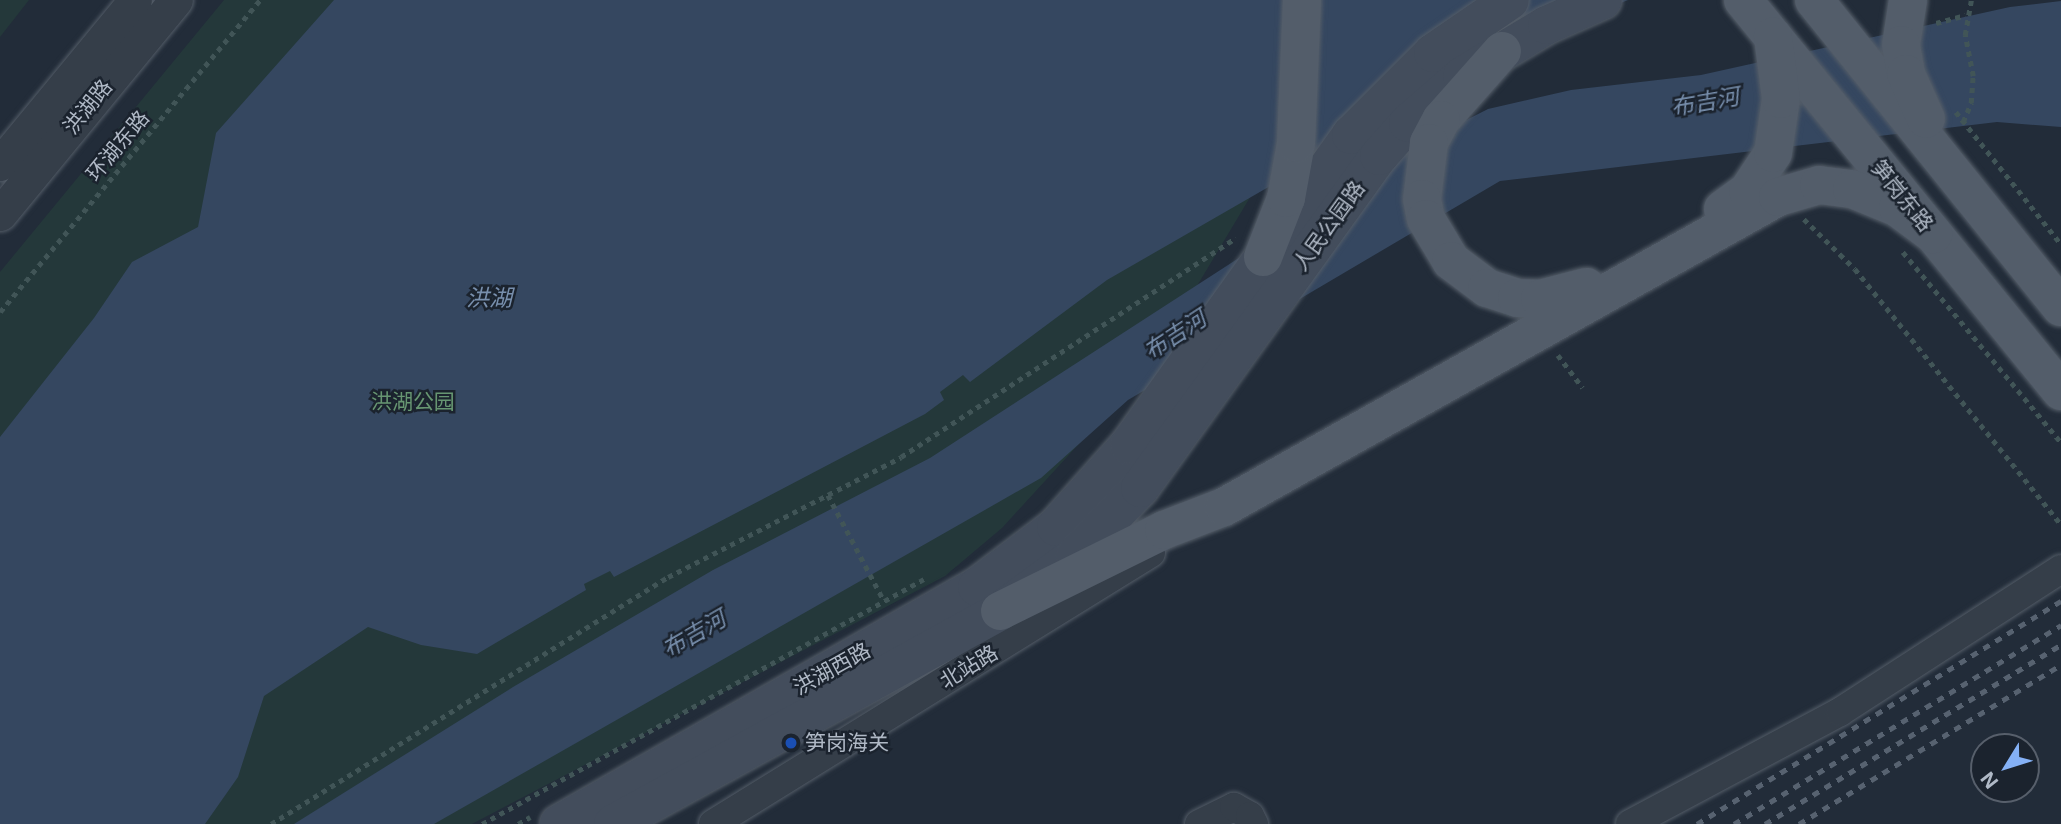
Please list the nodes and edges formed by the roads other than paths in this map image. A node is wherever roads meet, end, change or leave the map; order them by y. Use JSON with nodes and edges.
{"nodes":[{"id":1,"x":135,"y":0,"type":"edge"},
{"id":2,"x":176,"y":0,"type":"edge"},
{"id":3,"x":1301,"y":0,"type":"edge"},
{"id":4,"x":1510,"y":0,"type":"edge"},
{"id":5,"x":1603,"y":0,"type":"edge"},
{"id":6,"x":1743,"y":0,"type":"edge"},
{"id":7,"x":1815,"y":0,"type":"edge"},
{"id":8,"x":1917,"y":14,"type":"edge"},
{"id":9,"x":1773,"y":37,"type":"junction"},
{"id":10,"x":1502,"y":51,"type":"junction"},
{"id":11,"x":1946,"y":162,"type":"junction"},
{"id":12,"x":0,"y":164,"type":"edge"},
{"id":13,"x":0,"y":214,"type":"edge"},
{"id":14,"x":1917,"y":241,"type":"junction"},
{"id":15,"x":1252,"y":242,"type":"junction"},
{"id":16,"x":1651,"y":258,"type":"junction"},
{"id":17,"x":2061,"y":307,"type":"edge"},
{"id":18,"x":2061,"y":391,"type":"edge"},
{"id":19,"x":1102,"y":505,"type":"junction"},
{"id":20,"x":1223,"y":507,"type":"junction"},
{"id":21,"x":2061,"y":569,"type":"edge"},
{"id":22,"x":1000,"y":611,"type":"junction"},
{"id":23,"x":559,"y":824,"type":"edge"},
{"id":24,"x":614,"y":824,"type":"edge"},
{"id":25,"x":713,"y":824,"type":"edge"},
{"id":26,"x":1199,"y":824,"type":"edge"},
{"id":27,"x":1254,"y":824,"type":"edge"},
{"id":28,"x":1630,"y":824,"type":"edge"}],
"edges":[{"from":1,"to":12,"type":"street","name":"洪湖路"},
{"from":2,"to":13,"type":"street","name":"洪湖路"},
{"from":3,"to":15,"type":"main road"},
{"from":4,"to":15,"type":"main road","name":"人民公园路"},
{"from":5,"to":10,"type":"main road","name":"人民公园路"},
{"from":6,"to":9,"type":"main road","name":"笋岗东路"},
{"from":7,"to":11,"type":"main road"},
{"from":8,"to":11,"type":"main road"},
{"from":9,"to":14,"type":"main road","name":"笋岗东路"},
{"from":9,"to":16,"type":"main road"},
{"from":10,"to":16,"type":"main road"},
{"from":10,"to":19,"type":"main road","name":"人民公园路"},
{"from":11,"to":17,"type":"main road"},
{"from":14,"to":16,"type":"main road"},
{"from":14,"to":18,"type":"main road","name":"笋岗东路"},
{"from":15,"to":19,"type":"main road","name":"人民公园路"},
{"from":16,"to":20,"type":"main road"},
{"from":19,"to":22,"type":"main road","name":"洪湖西路"},
{"from":19,"to":23,"type":"main road","name":"洪湖西路"},
{"from":20,"to":22,"type":"main road"},
{"from":20,"to":25,"type":"street","name":"北站路"},
{"from":21,"to":28,"type":"street"},
{"from":22,"to":24,"type":"main road","name":"洪湖西路"},
{"from":26,"to":27,"type":"street"}]}
